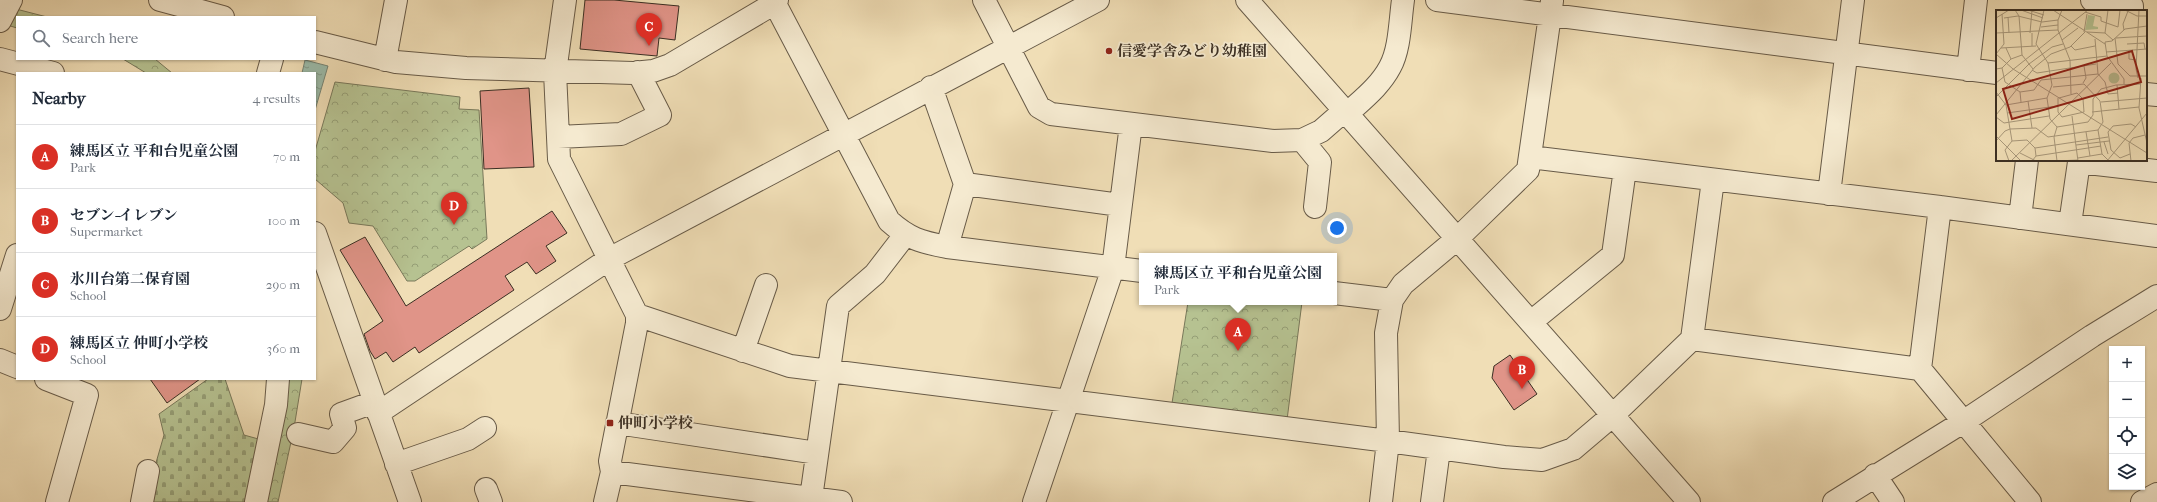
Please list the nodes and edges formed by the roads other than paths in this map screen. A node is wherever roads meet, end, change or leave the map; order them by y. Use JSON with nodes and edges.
{"nodes":[{"id":1,"x":11,"y":0,"type":"edge"},
{"id":2,"x":160,"y":0,"type":"edge"},
{"id":3,"x":396,"y":0,"type":"edge"},
{"id":4,"x":565,"y":0,"type":"edge"},
{"id":5,"x":984,"y":0,"type":"edge"},
{"id":6,"x":1098,"y":0,"type":"edge"},
{"id":7,"x":1247,"y":0,"type":"edge"},
{"id":8,"x":1403,"y":0,"type":"edge"},
{"id":9,"x":1436,"y":0,"type":"edge"},
{"id":10,"x":1854,"y":0,"type":"edge"},
{"id":11,"x":1976,"y":0,"type":"edge"},
{"id":12,"x":2092,"y":0,"type":"edge"},
{"id":13,"x":775,"y":1,"type":"edge"},
{"id":14,"x":1551,"y":7,"type":"edge"},
{"id":15,"x":2132,"y":10,"type":"edge"},
{"id":16,"x":219,"y":16,"type":"edge"},
{"id":17,"x":0,"y":21,"type":"edge"},
{"id":18,"x":316,"y":42,"type":"edge"},
{"id":19,"x":1009,"y":47,"type":"junction"},
{"id":20,"x":1847,"y":53,"type":"junction"},
{"id":21,"x":0,"y":59,"type":"edge"},
{"id":22,"x":272,"y":60,"type":"edge"},
{"id":23,"x":385,"y":60,"type":"junction"},
{"id":24,"x":1968,"y":70,"type":"junction"},
{"id":25,"x":41,"y":71,"type":"edge"},
{"id":26,"x":268,"y":72,"type":"edge"},
{"id":27,"x":555,"y":72,"type":"junction"},
{"id":28,"x":638,"y":72,"type":"junction"},
{"id":29,"x":1996,"y":73,"type":"edge"},
{"id":30,"x":931,"y":87,"type":"junction"},
{"id":31,"x":2147,"y":94,"type":"edge"},
{"id":32,"x":2157,"y":95,"type":"edge"},
{"id":33,"x":1347,"y":112,"type":"junction"},
{"id":34,"x":1131,"y":124,"type":"junction"},
{"id":35,"x":843,"y":134,"type":"junction"},
{"id":36,"x":558,"y":137,"type":"junction"},
{"id":37,"x":1302,"y":140,"type":"junction"},
{"id":38,"x":1530,"y":157,"type":"junction"},
{"id":39,"x":2027,"y":161,"type":"edge"},
{"id":40,"x":1625,"y":169,"type":"junction"},
{"id":41,"x":2157,"y":171,"type":"edge"},
{"id":42,"x":1713,"y":180,"type":"junction"},
{"id":43,"x":965,"y":184,"type":"junction"},
{"id":44,"x":1829,"y":194,"type":"junction"},
{"id":45,"x":1120,"y":205,"type":"junction"},
{"id":46,"x":1314,"y":207,"type":"dead end"},
{"id":47,"x":1940,"y":207,"type":"junction"},
{"id":48,"x":2020,"y":218,"type":"junction"},
{"id":49,"x":2070,"y":224,"type":"junction"},
{"id":50,"x":905,"y":235,"type":"junction"},
{"id":51,"x":316,"y":236,"type":"edge"},
{"id":52,"x":2157,"y":236,"type":"edge"},
{"id":53,"x":1458,"y":238,"type":"junction"},
{"id":54,"x":947,"y":247,"type":"junction"},
{"id":55,"x":16,"y":258,"type":"edge"},
{"id":56,"x":609,"y":260,"type":"junction"},
{"id":57,"x":1113,"y":268,"type":"junction"},
{"id":58,"x":1139,"y":271,"type":"edge"},
{"id":59,"x":766,"y":285,"type":"dead end"},
{"id":60,"x":1337,"y":293,"type":"edge"},
{"id":61,"x":2157,"y":296,"type":"edge"},
{"id":62,"x":1392,"y":300,"type":"junction"},
{"id":63,"x":0,"y":309,"type":"edge"},
{"id":64,"x":637,"y":316,"type":"junction"},
{"id":65,"x":1531,"y":322,"type":"junction"},
{"id":66,"x":1692,"y":339,"type":"junction"},
{"id":67,"x":743,"y":351,"type":"junction"},
{"id":68,"x":0,"y":360,"type":"edge"},
{"id":69,"x":16,"y":367,"type":"edge"},
{"id":70,"x":1920,"y":369,"type":"junction"},
{"id":71,"x":828,"y":371,"type":"junction"},
{"id":72,"x":49,"y":380,"type":"edge"},
{"id":73,"x":278,"y":380,"type":"edge"},
{"id":74,"x":1069,"y":402,"type":"junction"},
{"id":75,"x":376,"y":408,"type":"junction"},
{"id":76,"x":1613,"y":415,"type":"junction"},
{"id":77,"x":1963,"y":422,"type":"junction"},
{"id":78,"x":617,"y":423,"type":"junction"},
{"id":79,"x":485,"y":428,"type":"dead end"},
{"id":80,"x":298,"y":434,"type":"dead end"},
{"id":81,"x":1388,"y":441,"type":"junction"},
{"id":82,"x":1439,"y":449,"type":"junction"},
{"id":83,"x":817,"y":453,"type":"junction"},
{"id":84,"x":396,"y":464,"type":"junction"},
{"id":85,"x":148,"y":471,"type":"dead end"},
{"id":86,"x":612,"y":472,"type":"junction"},
{"id":87,"x":1875,"y":475,"type":"junction"},
{"id":88,"x":2157,"y":494,"type":"edge"},
{"id":89,"x":772,"y":498,"type":"edge"},
{"id":90,"x":811,"y":498,"type":"junction"},
{"id":91,"x":57,"y":502,"type":"edge"},
{"id":92,"x":142,"y":502,"type":"edge"},
{"id":93,"x":256,"y":502,"type":"edge"},
{"id":94,"x":410,"y":502,"type":"edge"},
{"id":95,"x":605,"y":502,"type":"edge"},
{"id":96,"x":841,"y":502,"type":"edge"},
{"id":97,"x":1034,"y":502,"type":"edge"},
{"id":98,"x":1381,"y":502,"type":"edge"},
{"id":99,"x":1432,"y":502,"type":"edge"},
{"id":100,"x":1689,"y":502,"type":"edge"},
{"id":101,"x":1834,"y":502,"type":"edge"},
{"id":102,"x":1893,"y":502,"type":"edge"},
{"id":103,"x":2030,"y":502,"type":"edge"},
{"id":104,"x":2142,"y":502,"type":"edge"}],
"edges":[{"from":1,"to":17,"type":"street"},
{"from":2,"to":16,"type":"street"},
{"from":3,"to":23,"type":"street"},
{"from":4,"to":27,"type":"street"},
{"from":5,"to":19,"type":"street"},
{"from":6,"to":19,"type":"street"},
{"from":7,"to":33,"type":"street"},
{"from":8,"to":33,"type":"street"},
{"from":9,"to":14,"type":"street"},
{"from":10,"to":20,"type":"street"},
{"from":11,"to":24,"type":"street"},
{"from":12,"to":15,"type":"street"},
{"from":13,"to":28,"type":"street"},
{"from":13,"to":35,"type":"street"},
{"from":14,"to":20,"type":"street"},
{"from":14,"to":38,"type":"street"},
{"from":18,"to":23,"type":"street"},
{"from":19,"to":30,"type":"street"},
{"from":19,"to":34,"type":"street"},
{"from":20,"to":24,"type":"street"},
{"from":20,"to":44,"type":"street"},
{"from":21,"to":25,"type":"street"},
{"from":22,"to":26,"type":"street"},
{"from":23,"to":27,"type":"street"},
{"from":24,"to":29,"type":"street"},
{"from":27,"to":28,"type":"street"},
{"from":27,"to":36,"type":"street"},
{"from":28,"to":36,"type":"street"},
{"from":30,"to":35,"type":"street"},
{"from":30,"to":43,"type":"street"},
{"from":31,"to":32,"type":"street"},
{"from":33,"to":37,"type":"street"},
{"from":33,"to":53,"type":"street"},
{"from":34,"to":37,"type":"street"},
{"from":34,"to":45,"type":"street"},
{"from":35,"to":50,"type":"street"},
{"from":35,"to":56,"type":"street"},
{"from":36,"to":56,"type":"street"},
{"from":37,"to":46,"type":"street"},
{"from":38,"to":40,"type":"street"},
{"from":38,"to":53,"type":"street"},
{"from":39,"to":48,"type":"street"},
{"from":40,"to":42,"type":"street"},
{"from":40,"to":65,"type":"street"},
{"from":41,"to":49,"type":"street"},
{"from":42,"to":44,"type":"street"},
{"from":42,"to":66,"type":"street"},
{"from":43,"to":45,"type":"street"},
{"from":43,"to":54,"type":"street"},
{"from":44,"to":47,"type":"street"},
{"from":45,"to":57,"type":"street"},
{"from":47,"to":48,"type":"street"},
{"from":47,"to":70,"type":"street"},
{"from":48,"to":49,"type":"street"},
{"from":49,"to":52,"type":"street"},
{"from":50,"to":54,"type":"street"},
{"from":50,"to":71,"type":"street"},
{"from":51,"to":75,"type":"street"},
{"from":53,"to":62,"type":"street"},
{"from":53,"to":65,"type":"street"},
{"from":54,"to":57,"type":"street"},
{"from":55,"to":63,"type":"street"},
{"from":56,"to":64,"type":"street"},
{"from":56,"to":75,"type":"street"},
{"from":57,"to":58,"type":"street"},
{"from":57,"to":74,"type":"street"},
{"from":59,"to":67,"type":"street"},
{"from":60,"to":62,"type":"street"},
{"from":61,"to":77,"type":"street"},
{"from":62,"to":81,"type":"street"},
{"from":64,"to":67,"type":"street"},
{"from":64,"to":78,"type":"street"},
{"from":65,"to":76,"type":"street"},
{"from":66,"to":70,"type":"street"},
{"from":66,"to":76,"type":"street"},
{"from":67,"to":71,"type":"street"},
{"from":68,"to":69,"type":"street"},
{"from":70,"to":77,"type":"street"},
{"from":71,"to":74,"type":"street"},
{"from":71,"to":83,"type":"street"},
{"from":72,"to":91,"type":"street"},
{"from":73,"to":93,"type":"street"},
{"from":74,"to":81,"type":"street"},
{"from":74,"to":97,"type":"street"},
{"from":75,"to":80,"type":"street"},
{"from":75,"to":84,"type":"street"},
{"from":76,"to":82,"type":"street"},
{"from":76,"to":100,"type":"street"},
{"from":77,"to":87,"type":"street"},
{"from":77,"to":103,"type":"street"},
{"from":78,"to":83,"type":"street"},
{"from":78,"to":86,"type":"street"},
{"from":79,"to":84,"type":"street"},
{"from":81,"to":82,"type":"street"},
{"from":81,"to":98,"type":"street"},
{"from":82,"to":99,"type":"street"},
{"from":83,"to":90,"type":"street"},
{"from":84,"to":94,"type":"street"},
{"from":85,"to":92,"type":"street"},
{"from":86,"to":89,"type":"street"},
{"from":86,"to":95,"type":"street"},
{"from":87,"to":101,"type":"street"},
{"from":87,"to":102,"type":"street"},
{"from":88,"to":104,"type":"street"},
{"from":89,"to":90,"type":"street"},
{"from":90,"to":96,"type":"street"}]}
